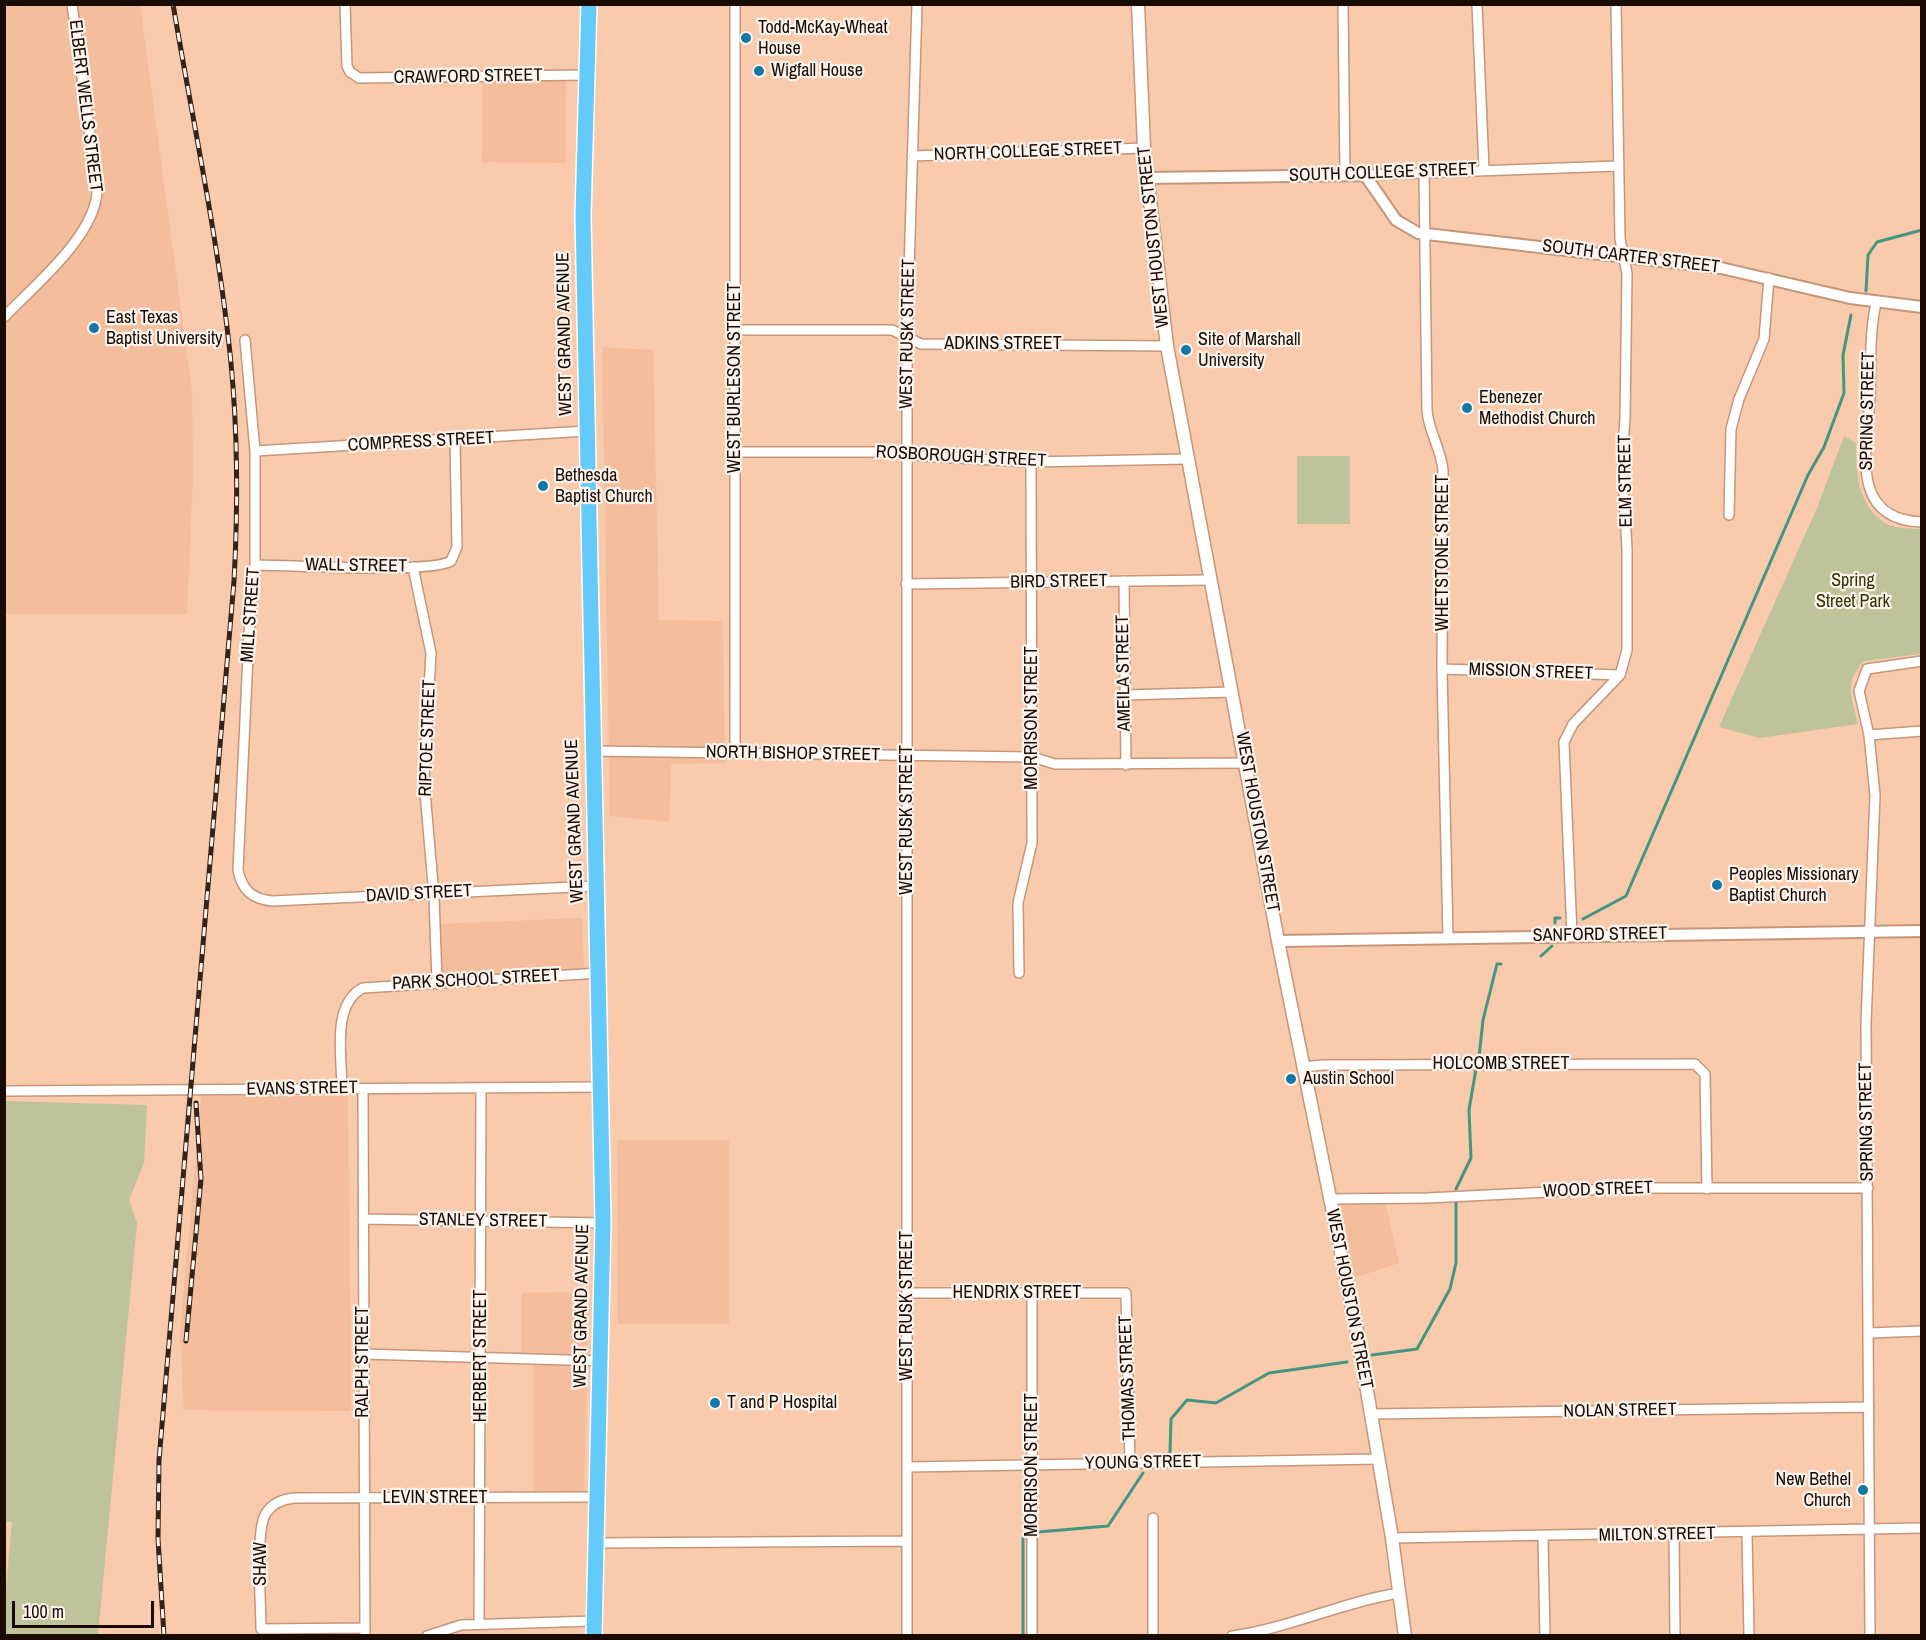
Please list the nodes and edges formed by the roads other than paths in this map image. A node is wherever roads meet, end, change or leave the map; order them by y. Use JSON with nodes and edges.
{"nodes":[{"id":1,"x":72,"y":4,"type":"edge"},
{"id":2,"x":345,"y":4,"type":"edge"},
{"id":3,"x":589,"y":4,"type":"edge"},
{"id":4,"x":735,"y":4,"type":"edge"},
{"id":5,"x":917,"y":4,"type":"edge"},
{"id":6,"x":1138,"y":4,"type":"edge"},
{"id":7,"x":1342,"y":4,"type":"edge"},
{"id":8,"x":1477,"y":4,"type":"edge"},
{"id":9,"x":1616,"y":4,"type":"edge"},
{"id":10,"x":586,"y":75,"type":"junction"},
{"id":11,"x":1144,"y":148,"type":"junction"},
{"id":12,"x":912,"y":156,"type":"junction"},
{"id":13,"x":1618,"y":166,"type":"junction"},
{"id":14,"x":1484,"y":170,"type":"junction"},
{"id":15,"x":1424,"y":171,"type":"junction"},
{"id":16,"x":1365,"y":175,"type":"junction"},
{"id":17,"x":1345,"y":176,"type":"junction"},
{"id":18,"x":1147,"y":178,"type":"junction"},
{"id":19,"x":1425,"y":234,"type":"junction"},
{"id":20,"x":1623,"y":256,"type":"junction"},
{"id":21,"x":1769,"y":278,"type":"junction"},
{"id":22,"x":1876,"y":303,"type":"junction"},
{"id":23,"x":1922,"y":307,"type":"edge"},
{"id":24,"x":4,"y":317,"type":"edge"},
{"id":25,"x":735,"y":330,"type":"junction"},
{"id":26,"x":907,"y":338,"type":"junction"},
{"id":27,"x":245,"y":340,"type":"dead end"},
{"id":28,"x":1167,"y":346,"type":"junction"},
{"id":29,"x":587,"y":431,"type":"junction"},
{"id":30,"x":455,"y":440,"type":"junction"},
{"id":31,"x":255,"y":451,"type":"junction"},
{"id":32,"x":736,"y":452,"type":"junction"},
{"id":33,"x":907,"y":452,"type":"junction"},
{"id":34,"x":1187,"y":459,"type":"junction"},
{"id":35,"x":1031,"y":462,"type":"junction"},
{"id":36,"x":1729,"y":515,"type":"dead end"},
{"id":37,"x":1922,"y":522,"type":"edge"},
{"id":38,"x":255,"y":565,"type":"junction"},
{"id":39,"x":412,"y":567,"type":"junction"},
{"id":40,"x":1211,"y":580,"type":"junction"},
{"id":41,"x":1032,"y":581,"type":"junction"},
{"id":42,"x":1124,"y":581,"type":"junction"},
{"id":43,"x":906,"y":584,"type":"junction"},
{"id":44,"x":1922,"y":661,"type":"edge"},
{"id":45,"x":1442,"y":669,"type":"junction"},
{"id":46,"x":1620,"y":675,"type":"junction"},
{"id":47,"x":1233,"y":692,"type":"junction"},
{"id":48,"x":1124,"y":694,"type":"junction"},
{"id":49,"x":1922,"y":731,"type":"edge"},
{"id":50,"x":1869,"y":735,"type":"junction"},
{"id":51,"x":592,"y":751,"type":"junction"},
{"id":52,"x":735,"y":752,"type":"junction"},
{"id":53,"x":907,"y":757,"type":"junction"},
{"id":54,"x":1032,"y":757,"type":"junction"},
{"id":55,"x":1245,"y":763,"type":"junction"},
{"id":56,"x":1125,"y":765,"type":"junction"},
{"id":57,"x":596,"y":886,"type":"junction"},
{"id":58,"x":245,"y":889,"type":"joint"},
{"id":59,"x":434,"y":893,"type":"junction"},
{"id":60,"x":1922,"y":931,"type":"edge"},
{"id":61,"x":1870,"y":932,"type":"junction"},
{"id":62,"x":1572,"y":935,"type":"junction"},
{"id":63,"x":1448,"y":938,"type":"junction"},
{"id":64,"x":1278,"y":940,"type":"junction"},
{"id":65,"x":599,"y":973,"type":"junction"},
{"id":66,"x":1019,"y":973,"type":"dead end"},
{"id":67,"x":437,"y":982,"type":"junction"},
{"id":68,"x":1303,"y":1067,"type":"junction"},
{"id":69,"x":600,"y":1087,"type":"junction"},
{"id":70,"x":482,"y":1088,"type":"junction"},
{"id":71,"x":342,"y":1089,"type":"junction"},
{"id":72,"x":363,"y":1089,"type":"junction"},
{"id":73,"x":4,"y":1091,"type":"edge"},
{"id":74,"x":1868,"y":1188,"type":"junction"},
{"id":75,"x":1707,"y":1189,"type":"junction"},
{"id":76,"x":1329,"y":1199,"type":"junction"},
{"id":77,"x":363,"y":1219,"type":"junction"},
{"id":78,"x":482,"y":1220,"type":"junction"},
{"id":79,"x":603,"y":1223,"type":"junction"},
{"id":80,"x":908,"y":1293,"type":"junction"},
{"id":81,"x":1126,"y":1293,"type":"joint"},
{"id":82,"x":1032,"y":1294,"type":"junction"},
{"id":83,"x":1922,"y":1331,"type":"edge"},
{"id":84,"x":1869,"y":1333,"type":"junction"},
{"id":85,"x":363,"y":1354,"type":"junction"},
{"id":86,"x":481,"y":1358,"type":"junction"},
{"id":87,"x":601,"y":1361,"type":"junction"},
{"id":88,"x":1869,"y":1407,"type":"junction"},
{"id":89,"x":1371,"y":1414,"type":"junction"},
{"id":90,"x":1379,"y":1459,"type":"junction"},
{"id":91,"x":1130,"y":1463,"type":"junction"},
{"id":92,"x":1033,"y":1465,"type":"junction"},
{"id":93,"x":907,"y":1467,"type":"junction"},
{"id":94,"x":598,"y":1497,"type":"junction"},
{"id":95,"x":363,"y":1498,"type":"junction"},
{"id":96,"x":482,"y":1498,"type":"junction"},
{"id":97,"x":274,"y":1504,"type":"joint"},
{"id":98,"x":1153,"y":1518,"type":"dead end"},
{"id":99,"x":1922,"y":1528,"type":"edge"},
{"id":100,"x":1869,"y":1530,"type":"junction"},
{"id":101,"x":1747,"y":1533,"type":"junction"},
{"id":102,"x":1674,"y":1535,"type":"junction"},
{"id":103,"x":1543,"y":1536,"type":"junction"},
{"id":104,"x":1392,"y":1538,"type":"junction"},
{"id":105,"x":907,"y":1541,"type":"junction"},
{"id":106,"x":597,"y":1543,"type":"junction"},
{"id":107,"x":1399,"y":1593,"type":"junction"},
{"id":108,"x":475,"y":1624,"type":"junction"},
{"id":109,"x":594,"y":1628,"type":"edge"},
{"id":110,"x":365,"y":1632,"type":"edge"},
{"id":111,"x":427,"y":1635,"type":"edge"},
{"id":112,"x":470,"y":1635,"type":"edge"},
{"id":113,"x":907,"y":1635,"type":"edge"},
{"id":114,"x":1032,"y":1635,"type":"edge"},
{"id":115,"x":1153,"y":1635,"type":"edge"},
{"id":116,"x":1232,"y":1635,"type":"edge"},
{"id":117,"x":1405,"y":1635,"type":"edge"},
{"id":118,"x":1545,"y":1635,"type":"edge"},
{"id":119,"x":1675,"y":1635,"type":"edge"},
{"id":120,"x":1749,"y":1635,"type":"edge"},
{"id":121,"x":1870,"y":1635,"type":"edge"}],
"edges":[{"from":1,"to":24,"type":"street","name":"ELBERT WELLS STREET"},
{"from":2,"to":10,"type":"street","name":"CRAWFORD STREET"},
{"from":3,"to":10,"type":"highway","name":"WEST GRAND AVENUE"},
{"from":4,"to":25,"type":"street","name":"WEST BURLESON STREET"},
{"from":5,"to":12,"type":"street","name":"WEST RUSK STREET"},
{"from":6,"to":11,"type":"main road","name":"WEST HOUSTON STREET"},
{"from":7,"to":17,"type":"street"},
{"from":8,"to":14,"type":"street"},
{"from":9,"to":13,"type":"street","name":"ELM STREET"},
{"from":10,"to":29,"type":"highway","name":"WEST GRAND AVENUE"},
{"from":11,"to":12,"type":"street","name":"NORTH COLLEGE STREET"},
{"from":11,"to":18,"type":"main road","name":"WEST HOUSTON STREET"},
{"from":12,"to":26,"type":"street","name":"WEST RUSK STREET"},
{"from":13,"to":14,"type":"street","name":"SOUTH COLLEGE STREET"},
{"from":13,"to":20,"type":"street","name":"ELM STREET"},
{"from":14,"to":15,"type":"street","name":"SOUTH COLLEGE STREET"},
{"from":15,"to":16,"type":"street","name":"SOUTH COLLEGE STREET"},
{"from":15,"to":19,"type":"street","name":"WHETSTONE STREET"},
{"from":16,"to":17,"type":"street","name":"SOUTH COLLEGE STREET"},
{"from":16,"to":19,"type":"street","name":"SOUTH CARTER STREET"},
{"from":17,"to":18,"type":"street","name":"SOUTH COLLEGE STREET"},
{"from":18,"to":28,"type":"main road","name":"WEST HOUSTON STREET"},
{"from":19,"to":20,"type":"street","name":"SOUTH CARTER STREET"},
{"from":19,"to":45,"type":"street","name":"WHETSTONE STREET"},
{"from":20,"to":21,"type":"street","name":"SOUTH CARTER STREET"},
{"from":20,"to":46,"type":"street","name":"ELM STREET"},
{"from":21,"to":22,"type":"street","name":"SOUTH CARTER STREET"},
{"from":21,"to":36,"type":"street"},
{"from":22,"to":23,"type":"street","name":"SOUTH CARTER STREET"},
{"from":22,"to":37,"type":"street","name":"SPRING STREET"},
{"from":25,"to":26,"type":"street","name":"ADKINS STREET"},
{"from":25,"to":32,"type":"street","name":"WEST BURLESON STREET"},
{"from":26,"to":28,"type":"street","name":"ADKINS STREET"},
{"from":26,"to":33,"type":"street","name":"WEST RUSK STREET"},
{"from":27,"to":31,"type":"street","name":"MILL STREET"},
{"from":28,"to":34,"type":"main road","name":"WEST HOUSTON STREET"},
{"from":29,"to":30,"type":"street","name":"COMPRESS STREET"},
{"from":29,"to":51,"type":"highway","name":"WEST GRAND AVENUE"},
{"from":30,"to":31,"type":"street","name":"COMPRESS STREET"},
{"from":30,"to":39,"type":"street","name":"WALL STREET"},
{"from":31,"to":38,"type":"street","name":"MILL STREET"},
{"from":32,"to":33,"type":"street","name":"ROSBOROUGH STREET"},
{"from":32,"to":52,"type":"street","name":"WEST BURLESON STREET"},
{"from":33,"to":35,"type":"street","name":"ROSBOROUGH STREET"},
{"from":33,"to":43,"type":"street","name":"WEST RUSK STREET"},
{"from":34,"to":35,"type":"street","name":"ROSBOROUGH STREET"},
{"from":34,"to":40,"type":"main road","name":"WEST HOUSTON STREET"},
{"from":35,"to":41,"type":"street","name":"MORRISON STREET"},
{"from":38,"to":39,"type":"street","name":"WALL STREET"},
{"from":38,"to":58,"type":"street","name":"MILL STREET"},
{"from":39,"to":59,"type":"street","name":"RIPTOE STREET"},
{"from":40,"to":42,"type":"street","name":"BIRD STREET"},
{"from":40,"to":47,"type":"main road","name":"WEST HOUSTON STREET"},
{"from":41,"to":42,"type":"street","name":"BIRD STREET"},
{"from":41,"to":43,"type":"street","name":"BIRD STREET"},
{"from":41,"to":54,"type":"street","name":"MORRISON STREET"},
{"from":42,"to":48,"type":"street","name":"AMEILA STREET"},
{"from":43,"to":53,"type":"street","name":"WEST RUSK STREET"},
{"from":44,"to":50,"type":"street","name":"SPRING STREET"},
{"from":45,"to":46,"type":"street","name":"MISSION STREET"},
{"from":45,"to":63,"type":"street","name":"WHETSTONE STREET"},
{"from":46,"to":62,"type":"street"},
{"from":47,"to":48,"type":"street"},
{"from":47,"to":55,"type":"main road","name":"WEST HOUSTON STREET"},
{"from":48,"to":56,"type":"street","name":"AMEILA STREET"},
{"from":49,"to":50,"type":"street"},
{"from":50,"to":61,"type":"street","name":"SPRING STREET"},
{"from":51,"to":52,"type":"street","name":"NORTH BISHOP STREET"},
{"from":51,"to":57,"type":"highway","name":"WEST GRAND AVENUE"},
{"from":52,"to":53,"type":"street","name":"NORTH BISHOP STREET"},
{"from":53,"to":54,"type":"street","name":"NORTH BISHOP STREET"},
{"from":53,"to":80,"type":"street","name":"WEST RUSK STREET"},
{"from":54,"to":56,"type":"street","name":"NORTH BISHOP STREET"},
{"from":54,"to":66,"type":"street","name":"MORRISON STREET"},
{"from":55,"to":56,"type":"street","name":"NORTH BISHOP STREET"},
{"from":55,"to":64,"type":"main road","name":"WEST HOUSTON STREET"},
{"from":57,"to":59,"type":"street","name":"DAVID STREET"},
{"from":57,"to":65,"type":"highway","name":"WEST GRAND AVENUE"},
{"from":58,"to":59,"type":"street","name":"DAVID STREET"},
{"from":59,"to":67,"type":"street","name":"RIPTOE STREET"},
{"from":60,"to":61,"type":"street","name":"SANFORD STREET"},
{"from":61,"to":62,"type":"street","name":"SANFORD STREET"},
{"from":61,"to":74,"type":"street","name":"SPRING STREET"},
{"from":62,"to":63,"type":"street","name":"SANFORD STREET"},
{"from":63,"to":64,"type":"street","name":"SANFORD STREET"},
{"from":64,"to":68,"type":"main road","name":"WEST HOUSTON STREET"},
{"from":65,"to":67,"type":"street","name":"PARK SCHOOL STREET"},
{"from":65,"to":69,"type":"highway","name":"WEST GRAND AVENUE"},
{"from":67,"to":71,"type":"street","name":"PARK SCHOOL STREET"},
{"from":68,"to":75,"type":"street","name":"HOLCOMB STREET"},
{"from":68,"to":76,"type":"main road","name":"WEST HOUSTON STREET"},
{"from":69,"to":70,"type":"street","name":"EVANS STREET"},
{"from":69,"to":79,"type":"highway","name":"WEST GRAND AVENUE"},
{"from":70,"to":72,"type":"street","name":"EVANS STREET"},
{"from":70,"to":78,"type":"street","name":"HERBERT STREET"},
{"from":71,"to":72,"type":"street","name":"EVANS STREET"},
{"from":71,"to":73,"type":"street","name":"EVANS STREET"},
{"from":72,"to":77,"type":"street","name":"RALPH STREET"},
{"from":74,"to":75,"type":"street","name":"WOOD STREET"},
{"from":74,"to":84,"type":"street","name":"SPRING STREET"},
{"from":75,"to":76,"type":"street","name":"WOOD STREET"},
{"from":76,"to":89,"type":"main road","name":"WEST HOUSTON STREET"},
{"from":77,"to":78,"type":"street","name":"STANLEY STREET"},
{"from":77,"to":85,"type":"street","name":"RALPH STREET"},
{"from":78,"to":79,"type":"street","name":"STANLEY STREET"},
{"from":78,"to":86,"type":"street","name":"HERBERT STREET"},
{"from":79,"to":87,"type":"highway","name":"WEST GRAND AVENUE"},
{"from":80,"to":82,"type":"street","name":"HENDRIX STREET"},
{"from":80,"to":93,"type":"street","name":"WEST RUSK STREET"},
{"from":81,"to":82,"type":"street","name":"HENDRIX STREET"},
{"from":81,"to":91,"type":"street","name":"THOMAS STREET"},
{"from":82,"to":92,"type":"street","name":"MORRISON STREET"},
{"from":83,"to":84,"type":"street"},
{"from":84,"to":88,"type":"street","name":"SPRING STREET"},
{"from":85,"to":86,"type":"street"},
{"from":85,"to":95,"type":"street","name":"RALPH STREET"},
{"from":86,"to":87,"type":"street"},
{"from":86,"to":96,"type":"street","name":"HERBERT STREET"},
{"from":87,"to":94,"type":"highway","name":"WEST GRAND AVENUE"},
{"from":88,"to":89,"type":"street","name":"NOLAN STREET"},
{"from":88,"to":100,"type":"street","name":"SPRING STREET"},
{"from":89,"to":90,"type":"main road","name":"WEST HOUSTON STREET"},
{"from":90,"to":91,"type":"street","name":"YOUNG STREET"},
{"from":90,"to":104,"type":"main road","name":"WEST HOUSTON STREET"},
{"from":91,"to":92,"type":"street","name":"YOUNG STREET"},
{"from":92,"to":93,"type":"street","name":"YOUNG STREET"},
{"from":92,"to":114,"type":"street","name":"MORRISON STREET"},
{"from":93,"to":105,"type":"street","name":"WEST RUSK STREET"},
{"from":94,"to":96,"type":"street","name":"LEVIN STREET"},
{"from":94,"to":106,"type":"highway","name":"WEST GRAND AVENUE"},
{"from":95,"to":96,"type":"street","name":"LEVIN STREET"},
{"from":95,"to":97,"type":"street","name":"LEVIN STREET"},
{"from":95,"to":110,"type":"street","name":"RALPH STREET"},
{"from":96,"to":108,"type":"street","name":"HERBERT STREET"},
{"from":97,"to":110,"type":"street","name":"SHAW"},
{"from":98,"to":115,"type":"street"},
{"from":99,"to":100,"type":"street","name":"MILTON STREET"},
{"from":100,"to":101,"type":"street","name":"MILTON STREET"},
{"from":100,"to":121,"type":"street","name":"SPRING STREET"},
{"from":101,"to":102,"type":"street","name":"MILTON STREET"},
{"from":101,"to":120,"type":"street"},
{"from":102,"to":103,"type":"street","name":"MILTON STREET"},
{"from":102,"to":119,"type":"street"},
{"from":103,"to":104,"type":"street","name":"MILTON STREET"},
{"from":103,"to":118,"type":"street"},
{"from":104,"to":107,"type":"main road","name":"WEST HOUSTON STREET"},
{"from":105,"to":106,"type":"street"},
{"from":105,"to":113,"type":"street","name":"WEST RUSK STREET"},
{"from":106,"to":109,"type":"highway","name":"WEST GRAND AVENUE"},
{"from":107,"to":116,"type":"street"},
{"from":107,"to":117,"type":"main road","name":"WEST HOUSTON STREET"},
{"from":108,"to":109,"type":"street"},
{"from":108,"to":111,"type":"street"},
{"from":108,"to":112,"type":"street","name":"HERBERT STREET"}]}
